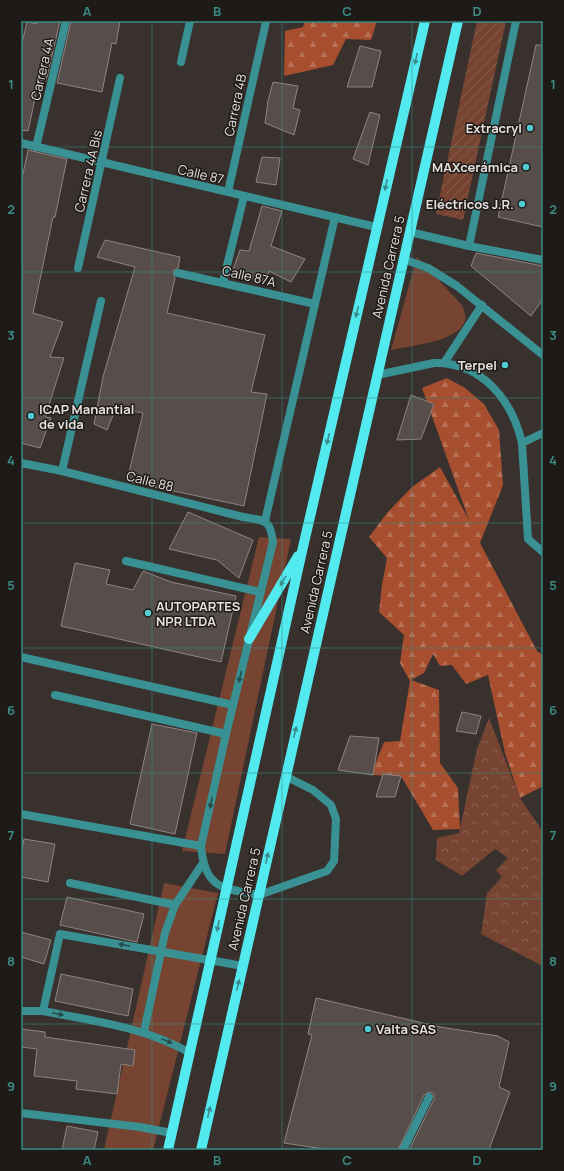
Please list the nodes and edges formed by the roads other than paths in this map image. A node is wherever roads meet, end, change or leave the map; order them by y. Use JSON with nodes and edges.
{"nodes":[{"id":1,"x":66,"y":21,"type":"edge"},
{"id":2,"x":190,"y":21,"type":"edge"},
{"id":3,"x":425,"y":21,"type":"edge"},
{"id":4,"x":458,"y":21,"type":"edge"},
{"id":5,"x":516,"y":21,"type":"edge"},
{"id":6,"x":266,"y":22,"type":"dead end"},
{"id":7,"x":181,"y":62,"type":"dead end"},
{"id":8,"x":120,"y":78,"type":"dead end"},
{"id":9,"x":21,"y":143,"type":"edge"},
{"id":10,"x":36,"y":147,"type":"junction"},
{"id":11,"x":102,"y":162,"type":"junction"},
{"id":12,"x":228,"y":192,"type":"junction"},
{"id":13,"x":244,"y":196,"type":"junction"},
{"id":14,"x":334,"y":217,"type":"junction"},
{"id":15,"x":376,"y":227,"type":"junction"},
{"id":16,"x":410,"y":232,"type":"junction"},
{"id":17,"x":469,"y":246,"type":"junction"},
{"id":18,"x":403,"y":259,"type":"junction"},
{"id":19,"x":543,"y":260,"type":"edge"},
{"id":20,"x":78,"y":268,"type":"dead end"},
{"id":21,"x":178,"y":273,"type":"dead end"},
{"id":22,"x":223,"y":282,"type":"junction"},
{"id":23,"x":101,"y":301,"type":"dead end"},
{"id":24,"x":315,"y":304,"type":"junction"},
{"id":25,"x":482,"y":306,"type":"junction"},
{"id":26,"x":543,"y":355,"type":"edge"},
{"id":27,"x":444,"y":363,"type":"junction"},
{"id":28,"x":377,"y":376,"type":"junction"},
{"id":29,"x":543,"y":433,"type":"edge"},
{"id":30,"x":522,"y":443,"type":"junction"},
{"id":31,"x":21,"y":463,"type":"edge"},
{"id":32,"x":62,"y":471,"type":"junction"},
{"id":33,"x":268,"y":524,"type":"junction"},
{"id":34,"x":303,"y":547,"type":"junction"},
{"id":35,"x":543,"y":552,"type":"edge"},
{"id":36,"x":126,"y":561,"type":"dead end"},
{"id":37,"x":260,"y":592,"type":"junction"},
{"id":38,"x":249,"y":639,"type":"junction"},
{"id":39,"x":21,"y":657,"type":"edge"},
{"id":40,"x":55,"y":695,"type":"dead end"},
{"id":41,"x":233,"y":705,"type":"junction"},
{"id":42,"x":226,"y":734,"type":"junction"},
{"id":43,"x":285,"y":776,"type":"junction"},
{"id":44,"x":21,"y":814,"type":"edge"},
{"id":45,"x":202,"y":846,"type":"junction"},
{"id":46,"x":203,"y":863,"type":"junction"},
{"id":47,"x":70,"y":883,"type":"dead end"},
{"id":48,"x":227,"y":888,"type":"junction"},
{"id":49,"x":259,"y":895,"type":"junction"},
{"id":50,"x":175,"y":905,"type":"junction"},
{"id":51,"x":162,"y":952,"type":"junction"},
{"id":52,"x":211,"y":960,"type":"junction"},
{"id":53,"x":243,"y":966,"type":"junction"},
{"id":54,"x":21,"y":1011,"type":"edge"},
{"id":55,"x":43,"y":1011,"type":"junction"},
{"id":56,"x":144,"y":1032,"type":"junction"},
{"id":57,"x":190,"y":1053,"type":"junction"},
{"id":58,"x":429,"y":1097,"type":"dead end"},
{"id":59,"x":21,"y":1113,"type":"edge"},
{"id":60,"x":172,"y":1133,"type":"junction"},
{"id":61,"x":168,"y":1150,"type":"edge"},
{"id":62,"x":200,"y":1150,"type":"edge"},
{"id":63,"x":403,"y":1150,"type":"edge"}],
"edges":[{"from":1,"to":10,"type":"street","name":"Carrera 4A"},
{"from":2,"to":7,"type":"street"},
{"from":3,"to":15,"type":"main road","name":"Avenida Carrera 5","one_way":true},
{"from":4,"to":16,"type":"main road","name":"Avenida Carrera 5"},
{"from":5,"to":17,"type":"street"},
{"from":6,"to":12,"type":"street","name":"Carrera 4B"},
{"from":8,"to":11,"type":"street","name":"Carrera 4A Bis"},
{"from":9,"to":10,"type":"street","name":"Calle 87"},
{"from":10,"to":11,"type":"street","name":"Calle 87"},
{"from":11,"to":12,"type":"street","name":"Calle 87"},
{"from":11,"to":20,"type":"street","name":"Carrera 4A Bis"},
{"from":12,"to":13,"type":"street","name":"Calle 87"},
{"from":13,"to":14,"type":"street","name":"Calle 87"},
{"from":13,"to":22,"type":"street"},
{"from":14,"to":15,"type":"street","name":"Calle 87"},
{"from":14,"to":24,"type":"street"},
{"from":15,"to":34,"type":"main road","name":"Avenida Carrera 5","one_way":true},
{"from":16,"to":17,"type":"street"},
{"from":16,"to":18,"type":"main road","name":"Avenida Carrera 5"},
{"from":17,"to":19,"type":"street"},
{"from":18,"to":25,"type":"street"},
{"from":18,"to":28,"type":"main road","name":"Avenida Carrera 5"},
{"from":21,"to":22,"type":"street","name":"Calle 87A"},
{"from":22,"to":24,"type":"street","name":"Calle 87A"},
{"from":23,"to":32,"type":"street"},
{"from":24,"to":33,"type":"street"},
{"from":25,"to":26,"type":"street"},
{"from":25,"to":27,"type":"street"},
{"from":27,"to":28,"type":"street"},
{"from":27,"to":30,"type":"street"},
{"from":43,"to":28,"type":"main road","name":"Avenida Carrera 5","one_way":true},
{"from":29,"to":30,"type":"street"},
{"from":30,"to":35,"type":"street"},
{"from":31,"to":32,"type":"street","name":"Calle 88"},
{"from":32,"to":33,"type":"street","name":"Calle 88"},
{"from":33,"to":37,"type":"street"},
{"from":34,"to":38,"type":"main road","one_way":true},
{"from":34,"to":48,"type":"main road","name":"Avenida Carrera 5"},
{"from":36,"to":37,"type":"street"},
{"from":37,"to":38,"type":"street"},
{"from":38,"to":41,"type":"street","one_way":true},
{"from":39,"to":41,"type":"street"},
{"from":40,"to":42,"type":"street"},
{"from":41,"to":42,"type":"street"},
{"from":42,"to":45,"type":"street","one_way":true},
{"from":49,"to":43,"type":"main road","name":"Avenida Carrera 5","one_way":true},
{"from":43,"to":49,"type":"street"},
{"from":44,"to":45,"type":"street"},
{"from":45,"to":46,"type":"street"},
{"from":46,"to":48,"type":"street"},
{"from":46,"to":50,"type":"street"},
{"from":47,"to":50,"type":"street"},
{"from":48,"to":49,"type":"street"},
{"from":48,"to":52,"type":"main road","name":"Avenida Carrera 5","one_way":true},
{"from":49,"to":53,"type":"main road","name":"Avenida Carrera 5"},
{"from":50,"to":51,"type":"street"},
{"from":51,"to":52,"type":"street"},
{"from":51,"to":55,"type":"street","one_way":true},
{"from":51,"to":56,"type":"street"},
{"from":52,"to":53,"type":"street"},
{"from":52,"to":57,"type":"main road","name":"Avenida Carrera 5"},
{"from":62,"to":53,"type":"main road","name":"Avenida Carrera 5","one_way":true},
{"from":54,"to":55,"type":"street"},
{"from":55,"to":56,"type":"street","one_way":true},
{"from":56,"to":57,"type":"street","one_way":true},
{"from":57,"to":60,"type":"main road","name":"Avenida Carrera 5"},
{"from":58,"to":63,"type":"street"},
{"from":59,"to":60,"type":"street"},
{"from":60,"to":61,"type":"main road","name":"Avenida Carrera 5"}]}
